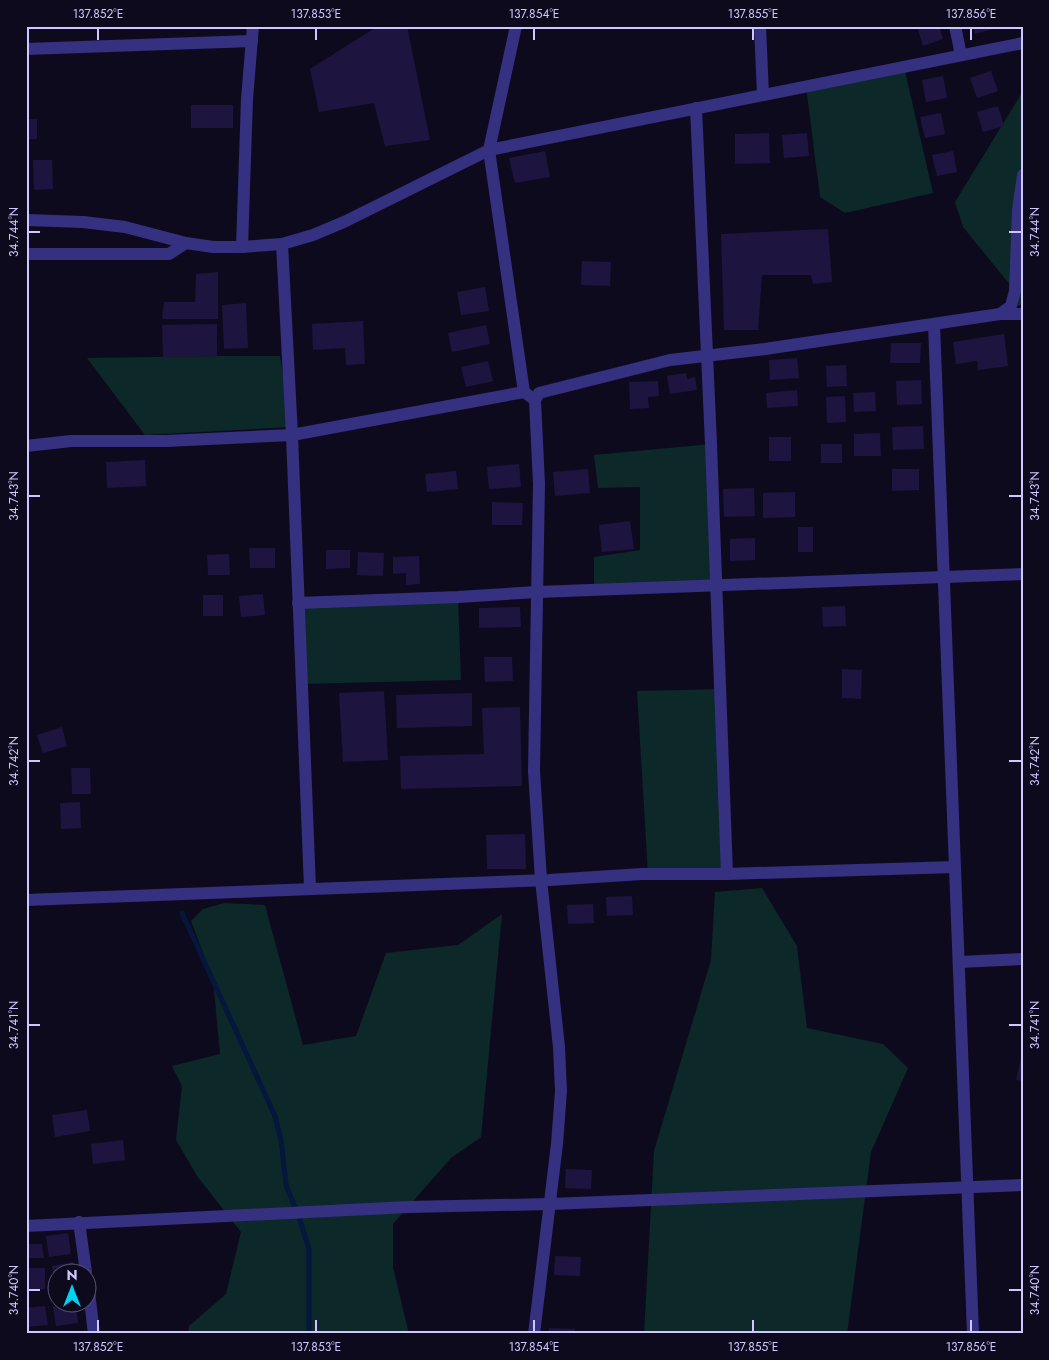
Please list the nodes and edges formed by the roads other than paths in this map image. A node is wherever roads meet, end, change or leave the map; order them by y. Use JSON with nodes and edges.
{"nodes":[{"id":1,"x":253,"y":26,"type":"edge"},
{"id":2,"x":516,"y":26,"type":"edge"},
{"id":3,"x":760,"y":26,"type":"edge"},
{"id":4,"x":955,"y":26,"type":"edge"},
{"id":5,"x":252,"y":41,"type":"junction"},
{"id":6,"x":1023,"y":43,"type":"edge"},
{"id":7,"x":26,"y":49,"type":"edge"},
{"id":8,"x":960,"y":55,"type":"junction"},
{"id":9,"x":763,"y":94,"type":"junction"},
{"id":10,"x":696,"y":108,"type":"junction"},
{"id":11,"x":489,"y":150,"type":"junction"},
{"id":12,"x":1023,"y":175,"type":"edge"},
{"id":13,"x":26,"y":220,"type":"edge"},
{"id":14,"x":186,"y":243,"type":"junction"},
{"id":15,"x":282,"y":244,"type":"junction"},
{"id":16,"x":242,"y":247,"type":"junction"},
{"id":17,"x":26,"y":254,"type":"edge"},
{"id":18,"x":1000,"y":314,"type":"junction"},
{"id":19,"x":1023,"y":314,"type":"edge"},
{"id":20,"x":934,"y":324,"type":"junction"},
{"id":21,"x":708,"y":356,"type":"junction"},
{"id":22,"x":529,"y":396,"type":"junction"},
{"id":23,"x":292,"y":436,"type":"junction"},
{"id":24,"x":26,"y":446,"type":"edge"},
{"id":25,"x":1023,"y":574,"type":"edge"},
{"id":26,"x":944,"y":578,"type":"junction"},
{"id":27,"x":717,"y":585,"type":"junction"},
{"id":28,"x":537,"y":592,"type":"junction"},
{"id":29,"x":298,"y":603,"type":"junction"},
{"id":30,"x":955,"y":867,"type":"junction"},
{"id":31,"x":727,"y":874,"type":"junction"},
{"id":32,"x":541,"y":880,"type":"junction"},
{"id":33,"x":310,"y":888,"type":"junction"},
{"id":34,"x":26,"y":900,"type":"edge"},
{"id":35,"x":1023,"y":959,"type":"edge"},
{"id":36,"x":958,"y":962,"type":"junction"},
{"id":37,"x":1023,"y":1185,"type":"edge"},
{"id":38,"x":967,"y":1188,"type":"junction"},
{"id":39,"x":550,"y":1204,"type":"junction"},
{"id":40,"x":79,"y":1222,"type":"junction"},
{"id":41,"x":26,"y":1226,"type":"edge"},
{"id":42,"x":85,"y":1262,"type":"edge"},
{"id":43,"x":91,"y":1312,"type":"edge"},
{"id":44,"x":94,"y":1334,"type":"edge"},
{"id":45,"x":534,"y":1334,"type":"edge"},
{"id":46,"x":972,"y":1334,"type":"edge"}],
"edges":[{"from":1,"to":5,"type":"street"},
{"from":2,"to":11,"type":"street"},
{"from":3,"to":9,"type":"street"},
{"from":4,"to":8,"type":"street"},
{"from":5,"to":7,"type":"street"},
{"from":5,"to":16,"type":"street"},
{"from":6,"to":8,"type":"street"},
{"from":8,"to":9,"type":"street"},
{"from":9,"to":10,"type":"street"},
{"from":10,"to":11,"type":"street"},
{"from":10,"to":21,"type":"street"},
{"from":11,"to":15,"type":"street"},
{"from":11,"to":22,"type":"street"},
{"from":12,"to":18,"type":"street"},
{"from":13,"to":14,"type":"street"},
{"from":14,"to":16,"type":"street"},
{"from":14,"to":17,"type":"street"},
{"from":15,"to":16,"type":"street"},
{"from":15,"to":23,"type":"street"},
{"from":18,"to":19,"type":"street"},
{"from":18,"to":20,"type":"street"},
{"from":20,"to":21,"type":"street"},
{"from":20,"to":26,"type":"street"},
{"from":21,"to":22,"type":"street"},
{"from":21,"to":27,"type":"street"},
{"from":22,"to":23,"type":"street"},
{"from":22,"to":28,"type":"street"},
{"from":23,"to":24,"type":"street"},
{"from":23,"to":29,"type":"street"},
{"from":25,"to":26,"type":"street"},
{"from":26,"to":27,"type":"street"},
{"from":26,"to":30,"type":"street"},
{"from":27,"to":28,"type":"street"},
{"from":27,"to":31,"type":"street"},
{"from":28,"to":29,"type":"street"},
{"from":28,"to":32,"type":"street"},
{"from":29,"to":33,"type":"street"},
{"from":30,"to":31,"type":"street"},
{"from":30,"to":36,"type":"street"},
{"from":31,"to":32,"type":"street"},
{"from":32,"to":33,"type":"street"},
{"from":32,"to":39,"type":"street"},
{"from":33,"to":34,"type":"street"},
{"from":35,"to":36,"type":"street"},
{"from":36,"to":38,"type":"street"},
{"from":37,"to":38,"type":"street"},
{"from":38,"to":39,"type":"street"},
{"from":38,"to":46,"type":"street"},
{"from":39,"to":40,"type":"street"},
{"from":39,"to":45,"type":"street"},
{"from":40,"to":41,"type":"street"},
{"from":40,"to":42,"type":"street"},
{"from":43,"to":44,"type":"street"}]}
